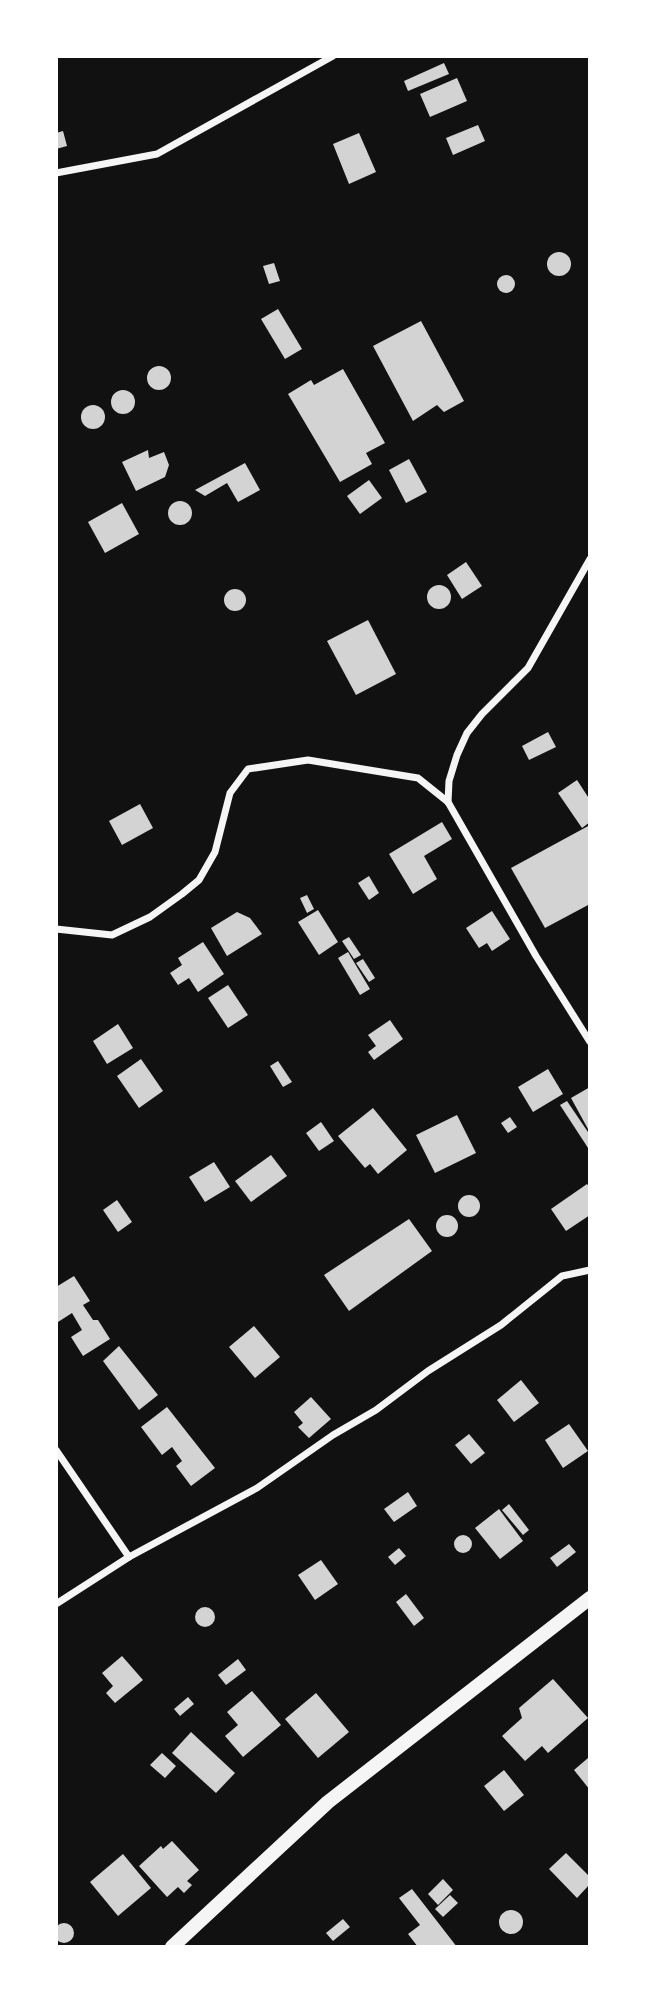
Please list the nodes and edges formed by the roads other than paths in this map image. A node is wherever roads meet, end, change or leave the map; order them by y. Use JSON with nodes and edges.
{"nodes":[{"id":1,"x":333,"y":56,"type":"edge"},
{"id":2,"x":56,"y":173,"type":"edge"},
{"id":3,"x":590,"y":559,"type":"edge"},
{"id":4,"x":448,"y":802,"type":"junction"},
{"id":5,"x":56,"y":929,"type":"edge"},
{"id":6,"x":590,"y":1042,"type":"edge"},
{"id":7,"x":590,"y":1270,"type":"edge"},
{"id":8,"x":56,"y":1450,"type":"edge"},
{"id":9,"x":130,"y":1557,"type":"junction"},
{"id":10,"x":590,"y":1598,"type":"edge"},
{"id":11,"x":56,"y":1604,"type":"edge"},
{"id":12,"x":172,"y":1947,"type":"edge"}],
"edges":[{"from":1,"to":2,"type":"street"},
{"from":3,"to":4,"type":"street"},
{"from":4,"to":5,"type":"street"},
{"from":4,"to":6,"type":"street"},
{"from":7,"to":9,"type":"street"},
{"from":8,"to":9,"type":"street"},
{"from":9,"to":11,"type":"street"},
{"from":10,"to":12,"type":"main road"}]}
